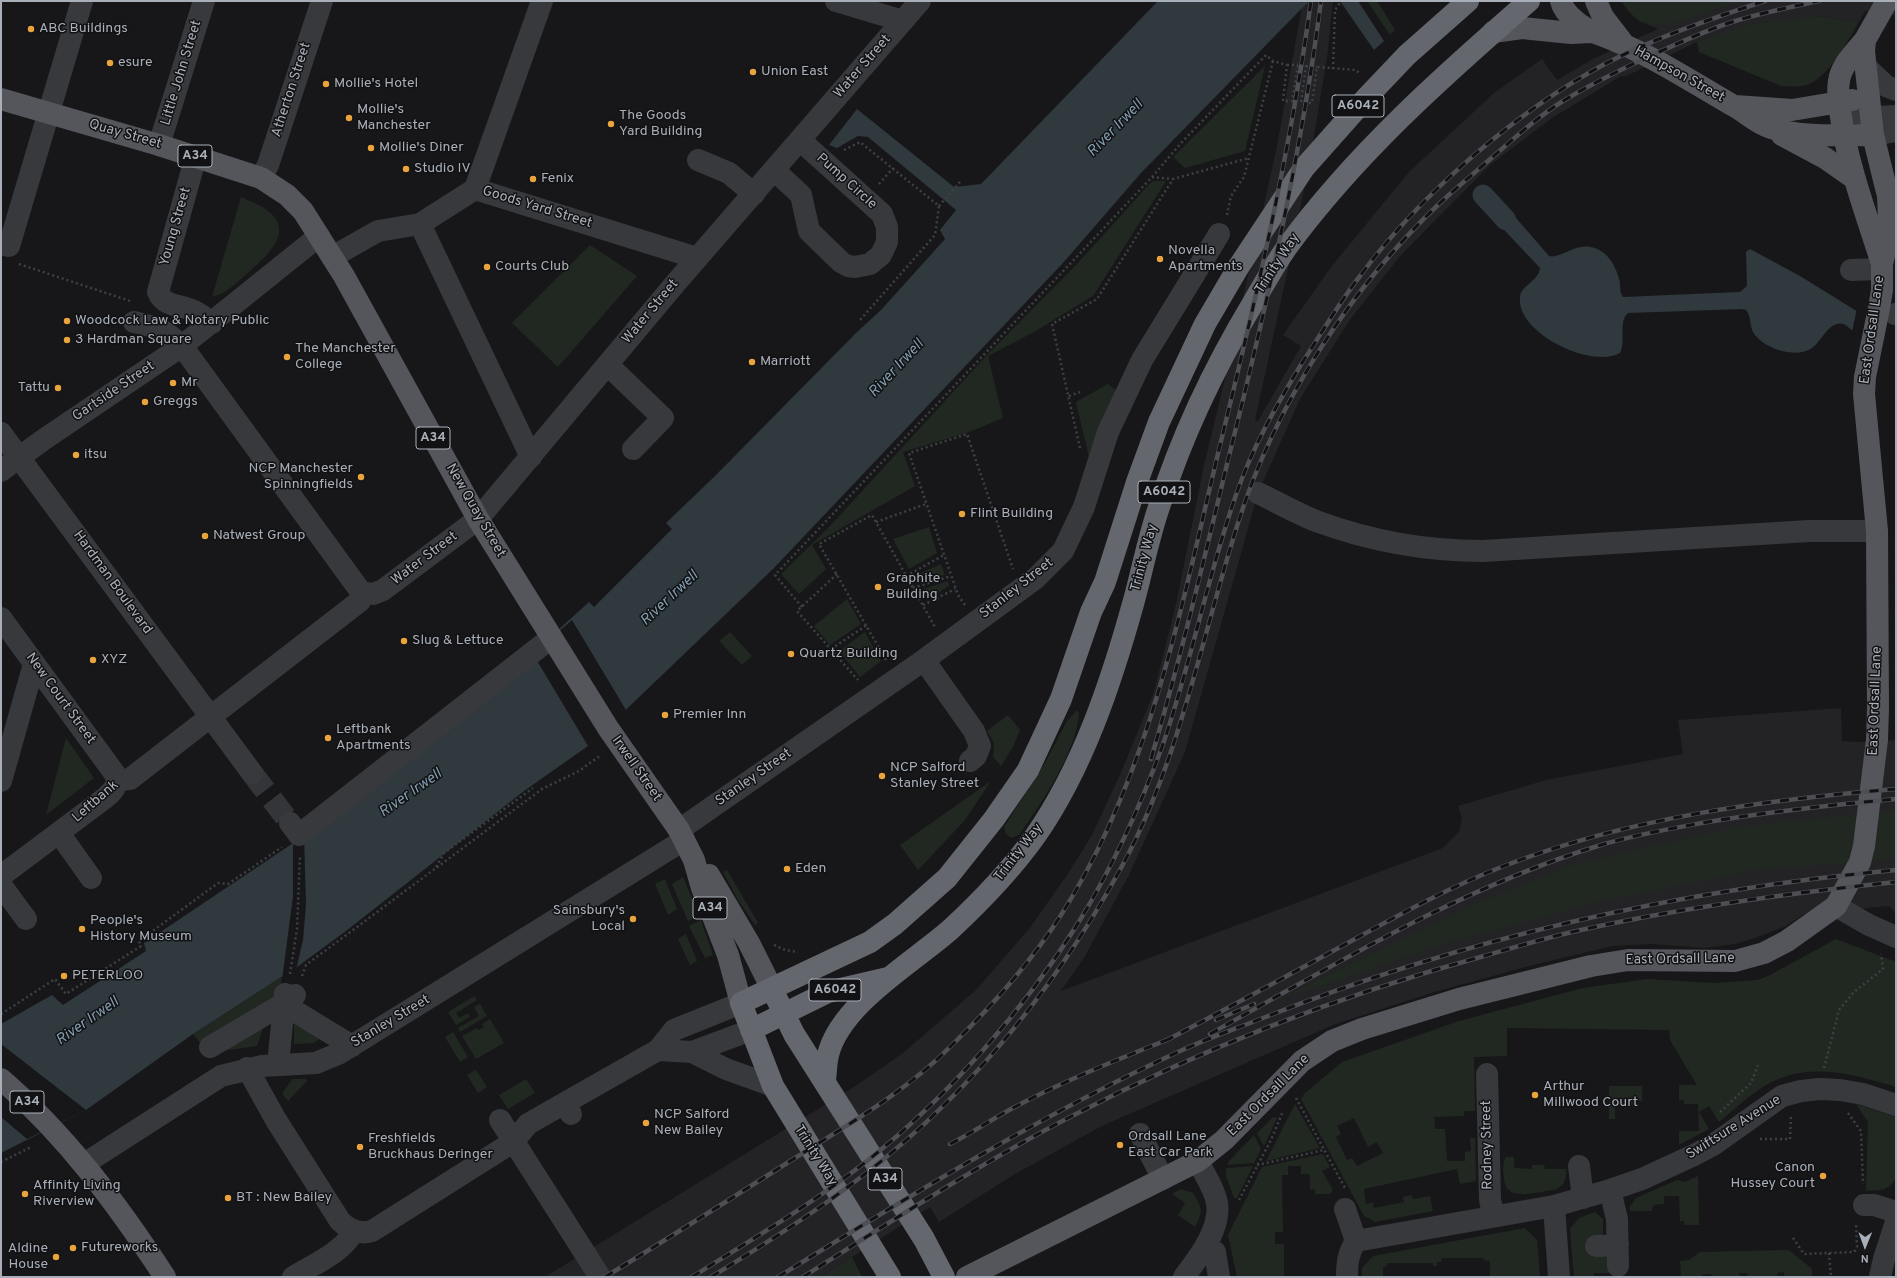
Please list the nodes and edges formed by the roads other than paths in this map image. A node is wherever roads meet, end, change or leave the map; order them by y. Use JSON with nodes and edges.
{"nodes":[{"id":1,"x":82,"y":1,"type":"edge"},
{"id":2,"x":204,"y":1,"type":"edge"},
{"id":3,"x":322,"y":1,"type":"edge"},
{"id":4,"x":542,"y":1,"type":"edge"},
{"id":5,"x":836,"y":1,"type":"edge"},
{"id":6,"x":1468,"y":1,"type":"edge"},
{"id":7,"x":1529,"y":1,"type":"edge"},
{"id":8,"x":1561,"y":1,"type":"edge"},
{"id":9,"x":1596,"y":1,"type":"edge"},
{"id":10,"x":1887,"y":1,"type":"edge"},
{"id":11,"x":912,"y":10,"type":"edge"},
{"id":12,"x":1493,"y":32,"type":"junction"},
{"id":13,"x":1591,"y":32,"type":"junction"},
{"id":14,"x":1865,"y":40,"type":"junction"},
{"id":15,"x":1623,"y":43,"type":"junction"},
{"id":16,"x":1866,"y":67,"type":"junction"},
{"id":17,"x":1896,"y":90,"type":"edge"},
{"id":18,"x":1896,"y":94,"type":"edge"},
{"id":19,"x":1,"y":99,"type":"edge"},
{"id":20,"x":1839,"y":102,"type":"junction"},
{"id":21,"x":1735,"y":106,"type":"junction"},
{"id":22,"x":49,"y":113,"type":"junction"},
{"id":23,"x":1896,"y":116,"type":"edge"},
{"id":24,"x":1871,"y":117,"type":"junction"},
{"id":25,"x":1771,"y":128,"type":"junction"},
{"id":26,"x":1896,"y":131,"type":"edge"},
{"id":27,"x":1843,"y":135,"type":"junction"},
{"id":28,"x":800,"y":140,"type":"junction"},
{"id":29,"x":159,"y":145,"type":"junction"},
{"id":30,"x":196,"y":156,"type":"junction"},
{"id":31,"x":698,"y":160,"type":"dead end"},
{"id":32,"x":774,"y":170,"type":"junction"},
{"id":33,"x":1896,"y":175,"type":"edge"},
{"id":34,"x":262,"y":178,"type":"junction"},
{"id":35,"x":1855,"y":179,"type":"junction"},
{"id":36,"x":475,"y":189,"type":"junction"},
{"id":37,"x":754,"y":194,"type":"junction"},
{"id":38,"x":1889,"y":207,"type":"junction"},
{"id":39,"x":420,"y":224,"type":"junction"},
{"id":40,"x":1219,"y":234,"type":"road end"},
{"id":41,"x":319,"y":236,"type":"junction"},
{"id":42,"x":5,"y":245,"type":"edge"},
{"id":43,"x":332,"y":257,"type":"junction"},
{"id":44,"x":697,"y":258,"type":"junction"},
{"id":45,"x":1882,"y":266,"type":"junction"},
{"id":46,"x":1851,"y":270,"type":"dead end"},
{"id":47,"x":160,"y":291,"type":"junction"},
{"id":48,"x":190,"y":294,"type":"dead end"},
{"id":49,"x":1889,"y":315,"type":"edge"},
{"id":50,"x":134,"y":322,"type":"dead end"},
{"id":51,"x":212,"y":323,"type":"junction"},
{"id":52,"x":182,"y":346,"type":"junction"},
{"id":53,"x":608,"y":365,"type":"junction"},
{"id":54,"x":12,"y":446,"type":"edge"},
{"id":55,"x":633,"y":449,"type":"dead end"},
{"id":56,"x":531,"y":457,"type":"junction"},
{"id":57,"x":1,"y":471,"type":"edge"},
{"id":58,"x":1258,"y":493,"type":"dead end"},
{"id":59,"x":478,"y":519,"type":"junction"},
{"id":60,"x":1877,"y":531,"type":"junction"},
{"id":61,"x":361,"y":592,"type":"junction"},
{"id":62,"x":1,"y":618,"type":"edge"},
{"id":63,"x":551,"y":638,"type":"junction"},
{"id":64,"x":924,"y":660,"type":"junction"},
{"id":65,"x":34,"y":664,"type":"junction"},
{"id":66,"x":577,"y":679,"type":"joint"},
{"id":67,"x":211,"y":716,"type":"junction"},
{"id":68,"x":970,"y":761,"type":"dead end"},
{"id":69,"x":252,"y":773,"type":"tunnel mouth"},
{"id":70,"x":1,"y":781,"type":"edge"},
{"id":71,"x":117,"y":781,"type":"junction"},
{"id":72,"x":294,"y":829,"type":"road end"},
{"id":73,"x":59,"y":833,"type":"junction"},
{"id":74,"x":681,"y":835,"type":"junction"},
{"id":75,"x":694,"y":860,"type":"junction"},
{"id":76,"x":1,"y":876,"type":"edge"},
{"id":77,"x":91,"y":878,"type":"dead end"},
{"id":78,"x":1,"y":885,"type":"edge"},
{"id":79,"x":1836,"y":906,"type":"junction"},
{"id":80,"x":26,"y":919,"type":"dead end"},
{"id":81,"x":1888,"y":944,"type":"edge"},
{"id":82,"x":890,"y":977,"type":"junction"},
{"id":83,"x":772,"y":989,"type":"junction"},
{"id":84,"x":288,"y":997,"type":"junction"},
{"id":85,"x":741,"y":1003,"type":"junction"},
{"id":86,"x":784,"y":1015,"type":"junction"},
{"id":87,"x":751,"y":1030,"type":"junction"},
{"id":88,"x":352,"y":1046,"type":"junction"},
{"id":89,"x":210,"y":1047,"type":"dead end"},
{"id":90,"x":658,"y":1050,"type":"junction"},
{"id":91,"x":692,"y":1052,"type":"junction"},
{"id":92,"x":278,"y":1064,"type":"junction"},
{"id":93,"x":247,"y":1068,"type":"junction"},
{"id":94,"x":1487,"y":1074,"type":"dead end"},
{"id":95,"x":1,"y":1079,"type":"edge"},
{"id":96,"x":825,"y":1081,"type":"junction"},
{"id":97,"x":773,"y":1086,"type":"junction"},
{"id":98,"x":1896,"y":1105,"type":"edge"},
{"id":99,"x":500,"y":1120,"type":"dead end"},
{"id":100,"x":1140,"y":1134,"type":"dead end"},
{"id":101,"x":513,"y":1142,"type":"junction"},
{"id":102,"x":1198,"y":1161,"type":"junction"},
{"id":103,"x":84,"y":1164,"type":"junction"},
{"id":104,"x":1579,"y":1166,"type":"dead end"},
{"id":105,"x":1163,"y":1179,"type":"junction"},
{"id":106,"x":1610,"y":1190,"type":"junction"},
{"id":107,"x":1583,"y":1198,"type":"junction"},
{"id":108,"x":1345,"y":1199,"type":"road end"},
{"id":109,"x":1861,"y":1202,"type":"road end"},
{"id":110,"x":1554,"y":1206,"type":"junction"},
{"id":111,"x":1896,"y":1212,"type":"edge"},
{"id":112,"x":1493,"y":1216,"type":"junction"},
{"id":113,"x":1896,"y":1222,"type":"edge"},
{"id":114,"x":354,"y":1232,"type":"junction"},
{"id":115,"x":1356,"y":1242,"type":"junction"},
{"id":116,"x":1596,"y":1246,"type":"dead end"},
{"id":117,"x":1215,"y":1252,"type":"dead end"},
{"id":118,"x":165,"y":1277,"type":"edge"},
{"id":119,"x":293,"y":1277,"type":"edge"},
{"id":120,"x":600,"y":1277,"type":"edge"},
{"id":121,"x":890,"y":1277,"type":"edge"},
{"id":122,"x":944,"y":1277,"type":"edge"},
{"id":123,"x":967,"y":1277,"type":"edge"},
{"id":124,"x":1184,"y":1277,"type":"edge"},
{"id":125,"x":1219,"y":1277,"type":"edge"},
{"id":126,"x":1347,"y":1277,"type":"edge"},
{"id":127,"x":1559,"y":1277,"type":"edge"},
{"id":128,"x":1880,"y":1277,"type":"edge"}],
"edges":[{"from":1,"to":22,"type":"street"},
{"from":2,"to":29,"type":"street","name":"Little John Street"},
{"from":3,"to":34,"type":"street","name":"Atherton Street"},
{"from":4,"to":36,"type":"street","name":"Goods Yard Street"},
{"from":5,"to":11,"type":"street"},
{"from":6,"to":83,"type":"highway","name":"Trinity Way","number":"A6042"},
{"from":7,"to":12,"type":"highway","name":"Trinity Way","number":"A6042"},
{"from":8,"to":13,"type":"main road","name":"Hampson Street"},
{"from":9,"to":15,"type":"main road","name":"Hampson Street"},
{"from":10,"to":14,"type":"main road","name":"East Ordsall Lane"},
{"from":11,"to":28,"type":"street","name":"Water Street"},
{"from":12,"to":13,"type":"main road"},
{"from":12,"to":82,"type":"highway","name":"Trinity Way","number":"A6042"},
{"from":13,"to":15,"type":"main road","name":"Hampson Street"},
{"from":14,"to":16,"type":"main road","name":"East Ordsall Lane"},
{"from":14,"to":20,"type":"main road","name":"East Ordsall Lane"},
{"from":15,"to":21,"type":"main road","name":"Hampson Street"},
{"from":16,"to":17,"type":"street"},
{"from":16,"to":24,"type":"main road","name":"East Ordsall Lane"},
{"from":18,"to":24,"type":"street"},
{"from":19,"to":22,"type":"main road","name":"Quay Street","number":"A34"},
{"from":20,"to":21,"type":"main road","name":"Hampson Street"},
{"from":20,"to":24,"type":"main road","name":"Hampson Street"},
{"from":20,"to":27,"type":"main road","name":"East Ordsall Lane"},
{"from":21,"to":25,"type":"main road","name":"Hampson Street"},
{"from":22,"to":29,"type":"main road","name":"Quay Street","number":"A34"},
{"from":22,"to":42,"type":"street"},
{"from":23,"to":24,"type":"street"},
{"from":24,"to":26,"type":"street"},
{"from":24,"to":27,"type":"main road","name":"Hampson Street"},
{"from":24,"to":38,"type":"main road","name":"East Ordsall Lane"},
{"from":25,"to":27,"type":"main road","name":"Hampson Street"},
{"from":25,"to":35,"type":"main road"},
{"from":27,"to":35,"type":"main road","name":"East Ordsall Lane"},
{"from":28,"to":32,"type":"street","name":"Water Street"},
{"from":28,"to":32,"type":"street","name":"Pump Circle"},
{"from":29,"to":30,"type":"main road","name":"Quay Street","number":"A34"},
{"from":30,"to":34,"type":"main road","name":"Quay Street","number":"A34"},
{"from":30,"to":47,"type":"street","name":"Young Street"},
{"from":31,"to":37,"type":"street"},
{"from":32,"to":37,"type":"street","name":"Water Street"},
{"from":33,"to":38,"type":"street"},
{"from":34,"to":41,"type":"main road","name":"Quay Street","number":"A34"},
{"from":35,"to":45,"type":"main road","name":"East Ordsall Lane"},
{"from":36,"to":39,"type":"street"},
{"from":36,"to":44,"type":"street","name":"Goods Yard Street"},
{"from":37,"to":44,"type":"street","name":"Water Street"},
{"from":38,"to":45,"type":"main road","name":"East Ordsall Lane"},
{"from":39,"to":43,"type":"street"},
{"from":39,"to":56,"type":"street"},
{"from":40,"to":64,"type":"street","name":"Stanley Street"},
{"from":41,"to":43,"type":"main road","name":"New Quay Street","number":"A34"},
{"from":41,"to":51,"type":"street","name":"Gartside Street"},
{"from":43,"to":59,"type":"main road","name":"New Quay Street","number":"A34"},
{"from":44,"to":53,"type":"street","name":"Water Street"},
{"from":45,"to":46,"type":"street"},
{"from":45,"to":49,"type":"main road","name":"East Ordsall Lane"},
{"from":47,"to":48,"type":"street"},
{"from":47,"to":51,"type":"street"},
{"from":49,"to":60,"type":"main road","name":"East Ordsall Lane"},
{"from":50,"to":52,"type":"street"},
{"from":51,"to":52,"type":"street","name":"Gartside Street"},
{"from":52,"to":54,"type":"street","name":"Gartside Street"},
{"from":52,"to":61,"type":"street"},
{"from":53,"to":55,"type":"street"},
{"from":53,"to":56,"type":"street","name":"Water Street"},
{"from":54,"to":57,"type":"street","name":"Gartside Street"},
{"from":54,"to":67,"type":"street","name":"Hardman Boulevard"},
{"from":56,"to":59,"type":"street","name":"Water Street"},
{"from":58,"to":60,"type":"street"},
{"from":59,"to":61,"type":"street","name":"Water Street"},
{"from":59,"to":63,"type":"main road","name":"New Quay Street","number":"A34"},
{"from":60,"to":79,"type":"main road","name":"East Ordsall Lane"},
{"from":61,"to":67,"type":"street","name":"Leftbank"},
{"from":62,"to":65,"type":"street","name":"New Court Street"},
{"from":63,"to":66,"type":"main road","name":"New Quay Street","number":"A34"},
{"from":63,"to":72,"type":"street"},
{"from":64,"to":68,"type":"street"},
{"from":64,"to":74,"type":"street","name":"Stanley Street"},
{"from":65,"to":70,"type":"street"},
{"from":65,"to":71,"type":"street","name":"New Court Street"},
{"from":66,"to":74,"type":"main road","name":"Irwell Street","number":"A34"},
{"from":67,"to":69,"type":"street"},
{"from":67,"to":71,"type":"street","name":"Leftbank"},
{"from":71,"to":73,"type":"street","name":"Leftbank"},
{"from":73,"to":76,"type":"street","name":"Leftbank"},
{"from":73,"to":77,"type":"street"},
{"from":74,"to":75,"type":"main road","name":"Irwell Street","number":"A34"},
{"from":74,"to":88,"type":"street","name":"Stanley Street"},
{"from":75,"to":83,"type":"main road","name":"Irwell Street","number":"A34"},
{"from":75,"to":85,"type":"main road","name":"Irwell Street","number":"A34"},
{"from":78,"to":80,"type":"street"},
{"from":79,"to":81,"type":"street"},
{"from":79,"to":102,"type":"main road","name":"East Ordsall Lane"},
{"from":82,"to":86,"type":"highway","name":"Trinity Way","number":"A6042"},
{"from":82,"to":96,"type":"highway"},
{"from":83,"to":85,"type":"highway","name":"Trinity Way"},
{"from":83,"to":86,"type":"highway","number":"A34"},
{"from":84,"to":88,"type":"street"},
{"from":84,"to":89,"type":"street"},
{"from":84,"to":92,"type":"street"},
{"from":85,"to":87,"type":"highway","name":"Trinity Way","number":"A34"},
{"from":85,"to":90,"type":"street"},
{"from":86,"to":87,"type":"highway","name":"Trinity Way","number":"A6042"},
{"from":86,"to":96,"type":"highway","number":"A34"},
{"from":87,"to":91,"type":"street"},
{"from":87,"to":97,"type":"highway","name":"Trinity Way","number":"A34"},
{"from":88,"to":92,"type":"street","name":"Stanley Street"},
{"from":90,"to":91,"type":"street"},
{"from":90,"to":101,"type":"street"},
{"from":91,"to":97,"type":"street"},
{"from":92,"to":93,"type":"street","name":"Stanley Street"},
{"from":93,"to":103,"type":"street","name":"Stanley Street"},
{"from":93,"to":114,"type":"street"},
{"from":94,"to":112,"type":"street","name":"Rodney Street"},
{"from":95,"to":103,"type":"main road","number":"A34"},
{"from":96,"to":122,"type":"highway","number":"A34"},
{"from":97,"to":121,"type":"highway","name":"Trinity Way","number":"A34"},
{"from":98,"to":106,"type":"street","name":"Swiftsure Avenue"},
{"from":99,"to":101,"type":"street"},
{"from":100,"to":105,"type":"street"},
{"from":101,"to":114,"type":"street"},
{"from":101,"to":120,"type":"street"},
{"from":102,"to":105,"type":"main road","name":"East Ordsall Lane"},
{"from":102,"to":124,"type":"street"},
{"from":103,"to":118,"type":"main road","number":"A34"},
{"from":104,"to":107,"type":"street"},
{"from":105,"to":123,"type":"main road","name":"East Ordsall Lane"},
{"from":106,"to":107,"type":"street","name":"Swiftsure Avenue"},
{"from":106,"to":116,"type":"street"},
{"from":107,"to":110,"type":"street","name":"Swiftsure Avenue"},
{"from":108,"to":115,"type":"street"},
{"from":109,"to":111,"type":"street"},
{"from":110,"to":112,"type":"street"},
{"from":110,"to":127,"type":"street"},
{"from":112,"to":115,"type":"street"},
{"from":113,"to":128,"type":"street"},
{"from":114,"to":119,"type":"street"},
{"from":115,"to":126,"type":"street"},
{"from":117,"to":125,"type":"street"}]}
